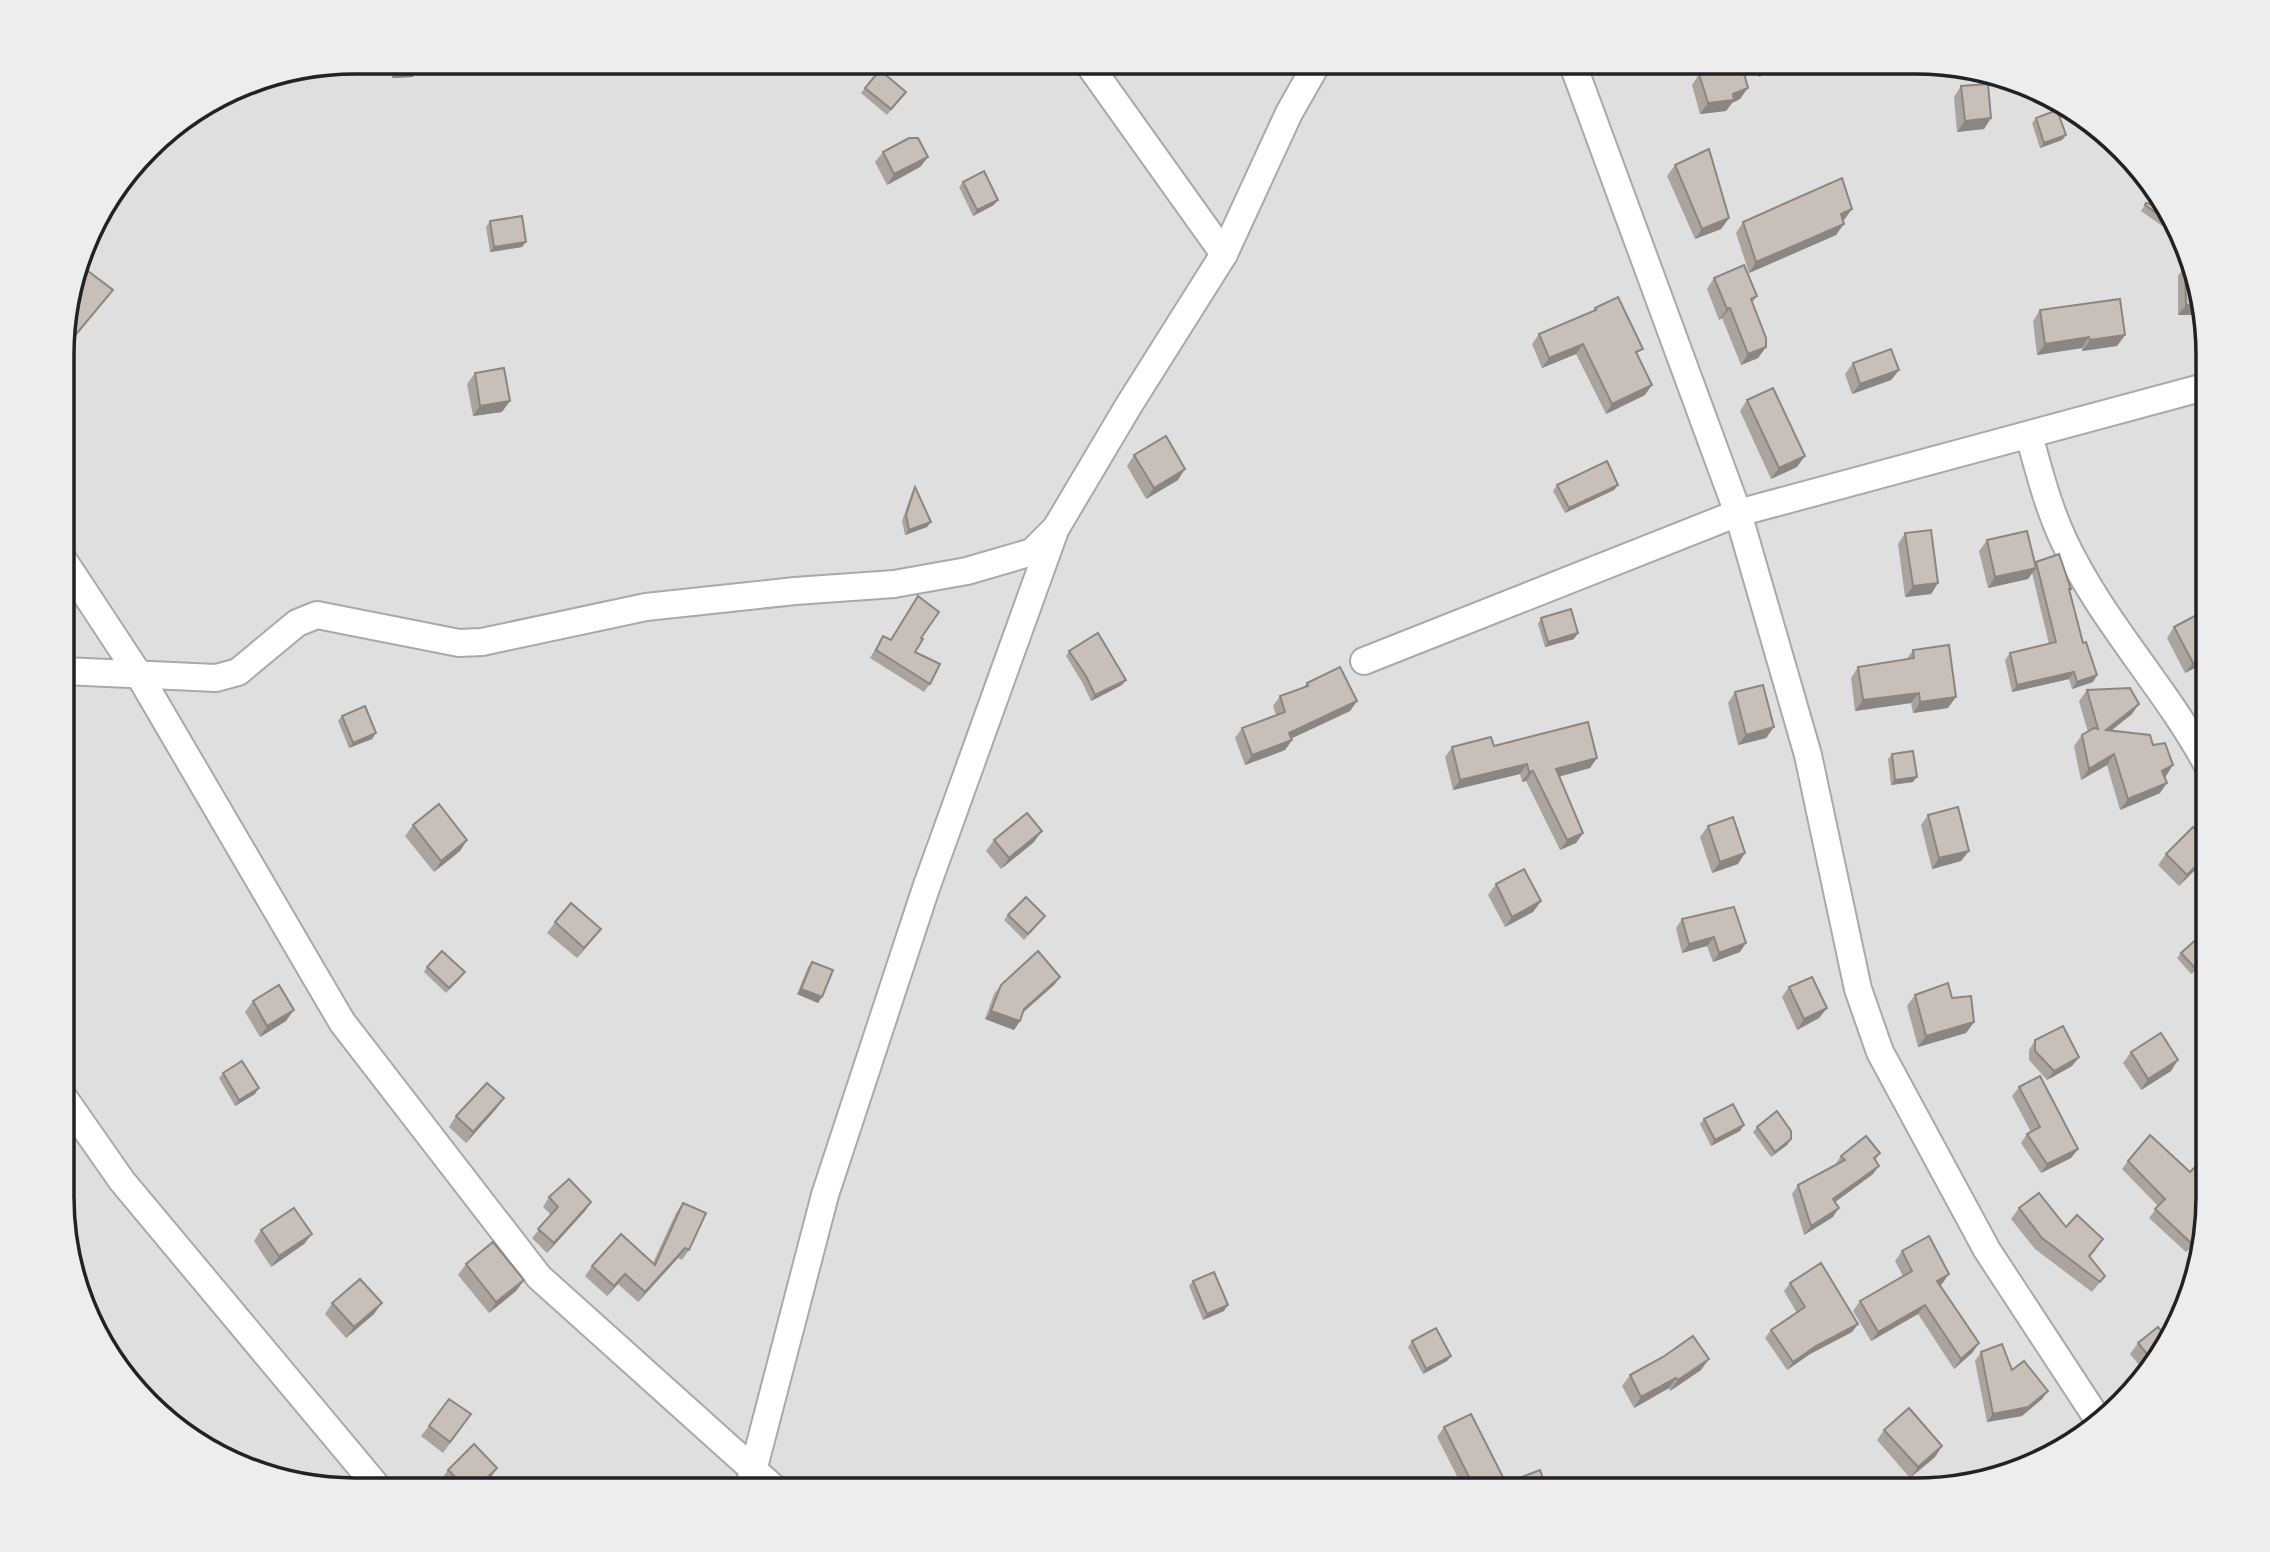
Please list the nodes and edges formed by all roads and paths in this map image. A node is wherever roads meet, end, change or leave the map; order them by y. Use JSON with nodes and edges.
{"nodes":[{"id":1,"x":1096,"y":74,"type":"edge"},
{"id":2,"x":1311,"y":74,"type":"edge"},
{"id":3,"x":1576,"y":74,"type":"edge"},
{"id":4,"x":1224,"y":254,"type":"junction"},
{"id":5,"x":2196,"y":389,"type":"edge"},
{"id":6,"x":2029,"y":435,"type":"junction"},
{"id":7,"x":1738,"y":513,"type":"junction"},
{"id":8,"x":1056,"y":528,"type":"junction"},
{"id":9,"x":74,"y":576,"type":"edge"},
{"id":10,"x":1364,"y":661,"type":"dead end"},
{"id":11,"x":74,"y":672,"type":"edge"},
{"id":12,"x":139,"y":675,"type":"junction"},
{"id":13,"x":2196,"y":744,"type":"edge"},
{"id":14,"x":74,"y":1112,"type":"edge"},
{"id":15,"x":2094,"y":1414,"type":"edge"},
{"id":16,"x":370,"y":1478,"type":"edge"},
{"id":17,"x":749,"y":1478,"type":"edge"},
{"id":18,"x":752,"y":1478,"type":"edge"}],
"edges":[{"from":1,"to":4,"type":"street"},
{"from":2,"to":4,"type":"street"},
{"from":3,"to":7,"type":"street"},
{"from":4,"to":8,"type":"street"},
{"from":5,"to":6,"type":"street"},
{"from":6,"to":7,"type":"street"},
{"from":6,"to":13,"type":"street"},
{"from":7,"to":10,"type":"street"},
{"from":7,"to":15,"type":"street"},
{"from":8,"to":12,"type":"street"},
{"from":8,"to":18,"type":"street"},
{"from":9,"to":12,"type":"street"},
{"from":11,"to":12,"type":"street"},
{"from":12,"to":17,"type":"street"},
{"from":14,"to":16,"type":"street"}]}
